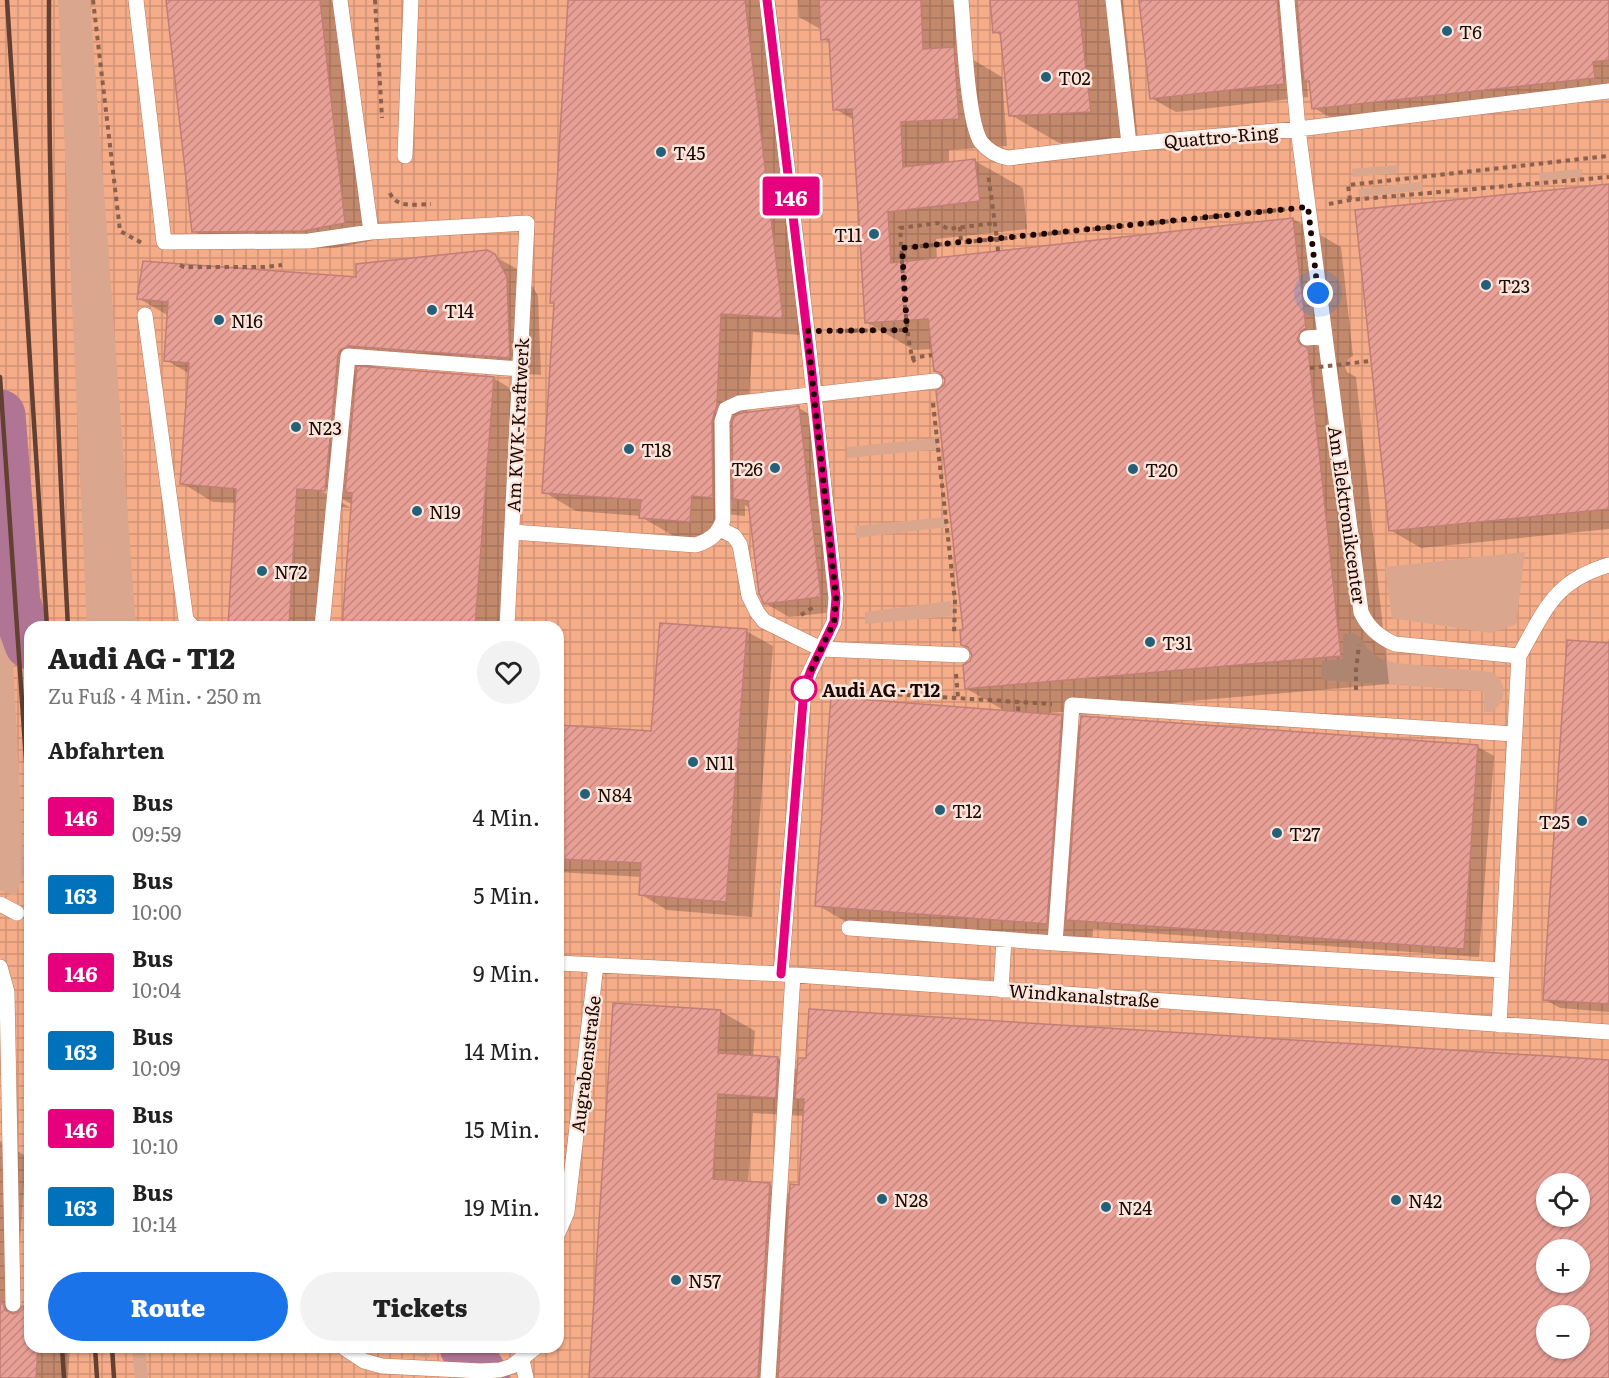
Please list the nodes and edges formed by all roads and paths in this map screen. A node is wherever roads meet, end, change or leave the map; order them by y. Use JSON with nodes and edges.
{"nodes":[{"id":1,"x":136,"y":0,"type":"edge"},
{"id":2,"x":340,"y":0,"type":"edge"},
{"id":3,"x":411,"y":0,"type":"edge"},
{"id":4,"x":767,"y":0,"type":"edge"},
{"id":5,"x":961,"y":0,"type":"edge"},
{"id":6,"x":1113,"y":0,"type":"edge"},
{"id":7,"x":1287,"y":0,"type":"edge"},
{"id":8,"x":1609,"y":91,"type":"edge"},
{"id":9,"x":1298,"y":129,"type":"junction"},
{"id":10,"x":981,"y":141,"type":"junction"},
{"id":11,"x":1129,"y":144,"type":"junction"},
{"id":12,"x":405,"y":156,"type":"dead end"},
{"id":13,"x":1609,"y":156,"type":"edge"},
{"id":14,"x":1609,"y":177,"type":"edge"},
{"id":15,"x":1554,"y":182,"type":"junction"},
{"id":16,"x":1555,"y":189,"type":"dead end"},
{"id":17,"x":1350,"y":200,"type":"junction"},
{"id":18,"x":1308,"y":207,"type":"junction"},
{"id":19,"x":995,"y":223,"type":"junction"},
{"id":20,"x":960,"y":227,"type":"junction"},
{"id":21,"x":371,"y":232,"type":"junction"},
{"id":22,"x":997,"y":239,"type":"junction"},
{"id":23,"x":961,"y":243,"type":"junction"},
{"id":24,"x":902,"y":248,"type":"junction"},
{"id":25,"x":998,"y":251,"type":"dead end"},
{"id":26,"x":145,"y":315,"type":"dead end"},
{"id":27,"x":907,"y":330,"type":"junction"},
{"id":28,"x":807,"y":331,"type":"junction"},
{"id":29,"x":1324,"y":336,"type":"junction"},
{"id":30,"x":1307,"y":338,"type":"dead end"},
{"id":31,"x":932,"y":355,"type":"dead end"},
{"id":32,"x":910,"y":358,"type":"junction"},
{"id":33,"x":1371,"y":361,"type":"dead end"},
{"id":34,"x":1310,"y":368,"type":"dead end"},
{"id":35,"x":521,"y":369,"type":"junction"},
{"id":36,"x":933,"y":381,"type":"junction"},
{"id":37,"x":814,"y":396,"type":"junction"},
{"id":38,"x":720,"y":529,"type":"junction"},
{"id":39,"x":512,"y":532,"type":"junction"},
{"id":40,"x":1609,"y":565,"type":"edge"},
{"id":41,"x":187,"y":621,"type":"edge"},
{"id":42,"x":323,"y":621,"type":"edge"},
{"id":43,"x":507,"y":621,"type":"edge"},
{"id":44,"x":1368,"y":625,"type":"junction"},
{"id":45,"x":954,"y":628,"type":"dead end"},
{"id":46,"x":821,"y":649,"type":"junction"},
{"id":47,"x":962,"y":655,"type":"dead end"},
{"id":48,"x":1519,"y":656,"type":"junction"},
{"id":49,"x":804,"y":689,"type":"junction"},
{"id":50,"x":1356,"y":690,"type":"dead end"},
{"id":51,"x":858,"y":692,"type":"junction"},
{"id":52,"x":858,"y":699,"type":"dead end"},
{"id":53,"x":1019,"y":701,"type":"junction"},
{"id":54,"x":1057,"y":704,"type":"dead end"},
{"id":55,"x":1018,"y":711,"type":"dead end"},
{"id":56,"x":1514,"y":734,"type":"junction"},
{"id":57,"x":0,"y":904,"type":"edge"},
{"id":58,"x":16,"y":913,"type":"dead end"},
{"id":59,"x":849,"y":928,"type":"dead end"},
{"id":60,"x":1004,"y":939,"type":"junction"},
{"id":61,"x":1055,"y":943,"type":"junction"},
{"id":62,"x":564,"y":963,"type":"edge"},
{"id":63,"x":596,"y":965,"type":"junction"},
{"id":64,"x":0,"y":967,"type":"edge"},
{"id":65,"x":1502,"y":970,"type":"junction"},
{"id":66,"x":787,"y":974,"type":"junction"},
{"id":67,"x":1001,"y":990,"type":"junction"},
{"id":68,"x":1499,"y":1025,"type":"junction"},
{"id":69,"x":1609,"y":1032,"type":"edge"},
{"id":70,"x":564,"y":1219,"type":"edge"},
{"id":71,"x":13,"y":1304,"type":"dead end"},
{"id":72,"x":353,"y":1353,"type":"edge"},
{"id":73,"x":530,"y":1353,"type":"edge"},
{"id":74,"x":522,"y":1360,"type":"junction"},
{"id":75,"x":526,"y":1378,"type":"edge"},
{"id":76,"x":768,"y":1378,"type":"edge"}],
"edges":[{"from":1,"to":21,"type":"lane"},
{"from":2,"to":21,"type":"lane"},
{"from":3,"to":12,"type":"lane"},
{"from":4,"to":28,"type":"lane"},
{"from":5,"to":10,"type":"lane"},
{"from":6,"to":11,"type":"lane"},
{"from":7,"to":9,"type":"lane","name":"Am Elektronikcenter"},
{"from":8,"to":9,"type":"lane","name":"Quattro-Ring"},
{"from":9,"to":11,"type":"lane","name":"Quattro-Ring"},
{"from":9,"to":18,"type":"lane","name":"Am Elektronikcenter"},
{"from":10,"to":11,"type":"lane","name":"Quattro-Ring"},
{"from":10,"to":19,"type":"path"},
{"from":13,"to":17,"type":"path"},
{"from":14,"to":15,"type":"path"},
{"from":15,"to":16,"type":"path"},
{"from":15,"to":17,"type":"path"},
{"from":17,"to":18,"type":"path"},
{"from":18,"to":22,"type":"path"},
{"from":18,"to":29,"type":"lane","name":"Am Elektronikcenter"},
{"from":19,"to":20,"type":"path"},
{"from":19,"to":22,"type":"path"},
{"from":20,"to":23,"type":"path"},
{"from":20,"to":24,"type":"path"},
{"from":21,"to":35,"type":"lane","name":"Am KWK-Kraftwerk"},
{"from":22,"to":23,"type":"path"},
{"from":22,"to":25,"type":"path"},
{"from":23,"to":24,"type":"path"},
{"from":24,"to":27,"type":"path"},
{"from":26,"to":41,"type":"lane"},
{"from":27,"to":28,"type":"path"},
{"from":27,"to":32,"type":"path"},
{"from":28,"to":37,"type":"lane"},
{"from":29,"to":30,"type":"lane"},
{"from":29,"to":44,"type":"lane","name":"Am Elektronikcenter"},
{"from":31,"to":32,"type":"path"},
{"from":32,"to":36,"type":"path"},
{"from":33,"to":34,"type":"path","bridge":true},
{"from":35,"to":39,"type":"lane","name":"Am KWK-Kraftwerk"},
{"from":35,"to":42,"type":"lane"},
{"from":36,"to":37,"type":"lane"},
{"from":36,"to":45,"type":"path"},
{"from":37,"to":38,"type":"lane"},
{"from":37,"to":46,"type":"lane"},
{"from":38,"to":39,"type":"lane"},
{"from":38,"to":46,"type":"lane"},
{"from":39,"to":43,"type":"lane","name":"Am KWK-Kraftwerk"},
{"from":40,"to":48,"type":"lane"},
{"from":44,"to":48,"type":"lane","name":"Am Elektronikcenter"},
{"from":44,"to":50,"type":"path"},
{"from":46,"to":47,"type":"lane"},
{"from":46,"to":49,"type":"lane"},
{"from":48,"to":56,"type":"lane"},
{"from":49,"to":51,"type":"path"},
{"from":49,"to":66,"type":"lane"},
{"from":51,"to":52,"type":"path"},
{"from":51,"to":53,"type":"path"},
{"from":53,"to":54,"type":"path"},
{"from":53,"to":55,"type":"path"},
{"from":56,"to":61,"type":"lane"},
{"from":56,"to":65,"type":"lane"},
{"from":57,"to":58,"type":"lane"},
{"from":59,"to":60,"type":"lane"},
{"from":60,"to":61,"type":"lane"},
{"from":60,"to":67,"type":"lane"},
{"from":61,"to":65,"type":"lane"},
{"from":62,"to":63,"type":"lane","name":"Windkanalstraße"},
{"from":63,"to":66,"type":"lane","name":"Windkanalstraße"},
{"from":63,"to":70,"type":"lane","name":"Augrabenstraße"},
{"from":64,"to":71,"type":"lane"},
{"from":65,"to":68,"type":"lane"},
{"from":66,"to":67,"type":"lane","name":"Windkanalstraße"},
{"from":66,"to":76,"type":"lane"},
{"from":67,"to":68,"type":"lane","name":"Windkanalstraße"},
{"from":68,"to":69,"type":"lane","name":"Windkanalstraße"},
{"from":72,"to":74,"type":"lane"},
{"from":73,"to":74,"type":"lane"},
{"from":74,"to":75,"type":"lane"}]}
